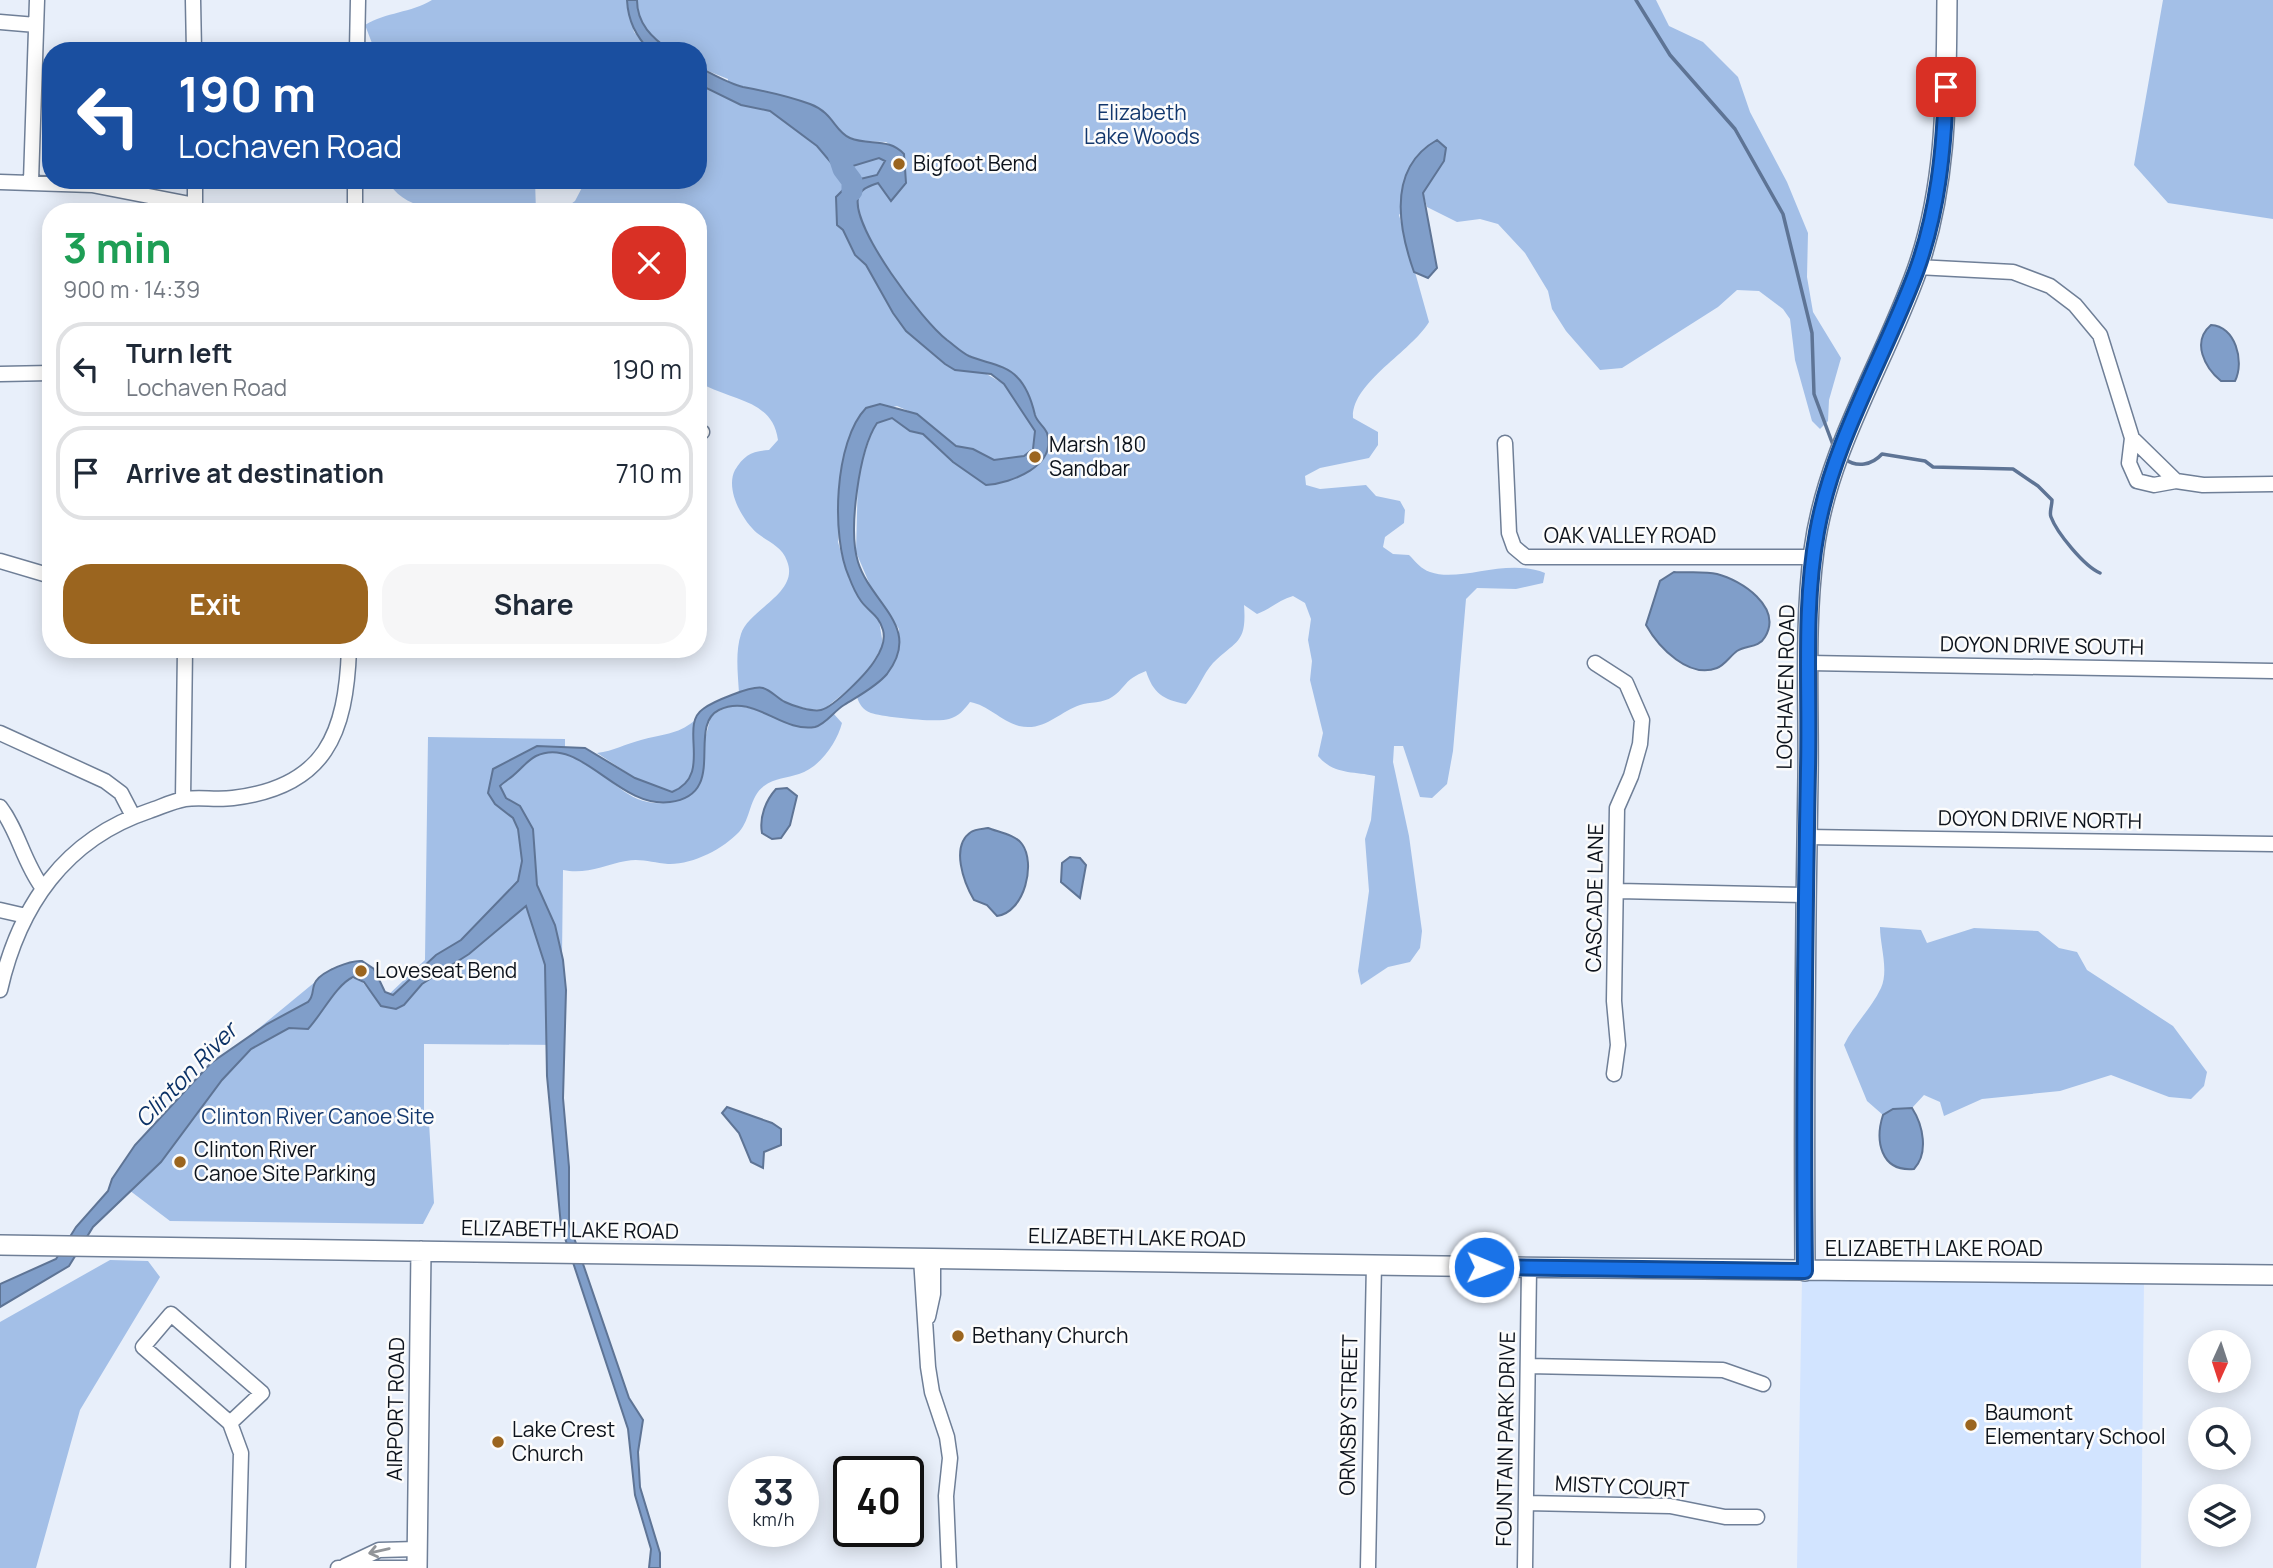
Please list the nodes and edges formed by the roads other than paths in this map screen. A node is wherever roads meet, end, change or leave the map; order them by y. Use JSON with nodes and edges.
{"nodes":[{"id":1,"x":37,"y":0,"type":"edge"},
{"id":2,"x":193,"y":0,"type":"edge"},
{"id":3,"x":358,"y":0,"type":"edge"},
{"id":4,"x":1947,"y":0,"type":"edge"},
{"id":5,"x":0,"y":22,"type":"edge"},
{"id":6,"x":36,"y":25,"type":"junction"},
{"id":7,"x":194,"y":42,"type":"edge"},
{"id":8,"x":357,"y":42,"type":"edge"},
{"id":9,"x":31,"y":181,"type":"junction"},
{"id":10,"x":0,"y":182,"type":"edge"},
{"id":11,"x":42,"y":182,"type":"edge"},
{"id":12,"x":113,"y":189,"type":"edge"},
{"id":13,"x":170,"y":203,"type":"edge"},
{"id":14,"x":1917,"y":267,"type":"junction"},
{"id":15,"x":0,"y":373,"type":"edge"},
{"id":16,"x":42,"y":373,"type":"edge"},
{"id":17,"x":2132,"y":438,"type":"junction"},
{"id":18,"x":1505,"y":443,"type":"dead end"},
{"id":19,"x":2176,"y":481,"type":"junction"},
{"id":20,"x":2273,"y":484,"type":"edge"},
{"id":21,"x":1813,"y":557,"type":"junction"},
{"id":22,"x":0,"y":561,"type":"edge"},
{"id":23,"x":42,"y":573,"type":"edge"},
{"id":24,"x":185,"y":658,"type":"edge"},
{"id":25,"x":348,"y":658,"type":"edge"},
{"id":26,"x":1595,"y":663,"type":"dead end"},
{"id":27,"x":1809,"y":663,"type":"junction"},
{"id":28,"x":2273,"y":671,"type":"edge"},
{"id":29,"x":0,"y":733,"type":"edge"},
{"id":30,"x":183,"y":799,"type":"junction"},
{"id":31,"x":0,"y":807,"type":"edge"},
{"id":32,"x":133,"y":816,"type":"junction"},
{"id":33,"x":1807,"y":837,"type":"junction"},
{"id":34,"x":2273,"y":844,"type":"edge"},
{"id":35,"x":42,"y":887,"type":"junction"},
{"id":36,"x":1618,"y":891,"type":"junction"},
{"id":37,"x":1805,"y":895,"type":"junction"},
{"id":38,"x":0,"y":910,"type":"edge"},
{"id":39,"x":26,"y":916,"type":"junction"},
{"id":40,"x":0,"y":990,"type":"edge"},
{"id":41,"x":1614,"y":1074,"type":"dead end"},
{"id":42,"x":0,"y":1245,"type":"edge"},
{"id":43,"x":421,"y":1251,"type":"junction"},
{"id":44,"x":927,"y":1258,"type":"junction"},
{"id":45,"x":1374,"y":1263,"type":"junction"},
{"id":46,"x":1529,"y":1268,"type":"junction"},
{"id":47,"x":1805,"y":1271,"type":"junction"},
{"id":48,"x":2273,"y":1275,"type":"edge"},
{"id":49,"x":1528,"y":1366,"type":"junction"},
{"id":50,"x":1763,"y":1384,"type":"dead end"},
{"id":51,"x":230,"y":1423,"type":"junction"},
{"id":52,"x":1526,"y":1503,"type":"junction"},
{"id":53,"x":1757,"y":1517,"type":"dead end"},
{"id":54,"x":417,"y":1561,"type":"edge"},
{"id":55,"x":341,"y":1567,"type":"edge"},
{"id":56,"x":238,"y":1568,"type":"edge"},
{"id":57,"x":949,"y":1568,"type":"edge"},
{"id":58,"x":1368,"y":1568,"type":"edge"},
{"id":59,"x":1525,"y":1568,"type":"edge"}],
"edges":[{"from":1,"to":6,"type":"street"},
{"from":2,"to":7,"type":"street"},
{"from":3,"to":8,"type":"street"},
{"from":4,"to":14,"type":"street","name":"LOCHAVEN ROAD"},
{"from":5,"to":6,"type":"street"},
{"from":6,"to":9,"type":"street"},
{"from":9,"to":10,"type":"street"},
{"from":9,"to":11,"type":"street"},
{"from":12,"to":13,"type":"street"},
{"from":14,"to":17,"type":"street"},
{"from":14,"to":21,"type":"street","name":"LOCHAVEN ROAD"},
{"from":15,"to":16,"type":"street"},
{"from":17,"to":19,"type":"street"},
{"from":17,"to":19,"type":"street"},
{"from":18,"to":21,"type":"street","name":"OAK VALLEY ROAD"},
{"from":19,"to":20,"type":"street"},
{"from":21,"to":27,"type":"street","name":"LOCHAVEN ROAD"},
{"from":22,"to":23,"type":"street"},
{"from":24,"to":30,"type":"street"},
{"from":25,"to":30,"type":"street"},
{"from":26,"to":36,"type":"street","name":"CASCADE LANE"},
{"from":27,"to":28,"type":"street","name":"DOYON DRIVE SOUTH"},
{"from":27,"to":33,"type":"street","name":"LOCHAVEN ROAD"},
{"from":29,"to":32,"type":"street"},
{"from":30,"to":32,"type":"street"},
{"from":31,"to":35,"type":"street"},
{"from":32,"to":35,"type":"street"},
{"from":33,"to":34,"type":"street","name":"DOYON DRIVE NORTH"},
{"from":33,"to":37,"type":"street","name":"LOCHAVEN ROAD"},
{"from":35,"to":39,"type":"street"},
{"from":36,"to":37,"type":"street"},
{"from":36,"to":41,"type":"street","name":"CASCADE LANE"},
{"from":37,"to":47,"type":"street","name":"LOCHAVEN ROAD"},
{"from":38,"to":39,"type":"street"},
{"from":39,"to":40,"type":"street"},
{"from":42,"to":43,"type":"street","name":"ELIZABETH LAKE ROAD"},
{"from":43,"to":44,"type":"street","name":"ELIZABETH LAKE ROAD"},
{"from":43,"to":54,"type":"street","name":"AIRPORT ROAD"},
{"from":44,"to":45,"type":"street","name":"ELIZABETH LAKE ROAD"},
{"from":44,"to":57,"type":"street"},
{"from":45,"to":46,"type":"street","name":"ELIZABETH LAKE ROAD"},
{"from":45,"to":58,"type":"street","name":"ORMSBY STREET"},
{"from":46,"to":47,"type":"street","name":"ELIZABETH LAKE ROAD"},
{"from":46,"to":49,"type":"street","name":"FOUNTAIN PARK DRIVE"},
{"from":47,"to":48,"type":"street","name":"ELIZABETH LAKE ROAD"},
{"from":49,"to":50,"type":"street"},
{"from":49,"to":52,"type":"street","name":"FOUNTAIN PARK DRIVE"},
{"from":51,"to":51,"type":"street"},
{"from":51,"to":56,"type":"street"},
{"from":52,"to":53,"type":"street","name":"MISTY COURT"},
{"from":52,"to":59,"type":"street","name":"FOUNTAIN PARK DRIVE"},
{"from":54,"to":55,"type":"street"}]}
